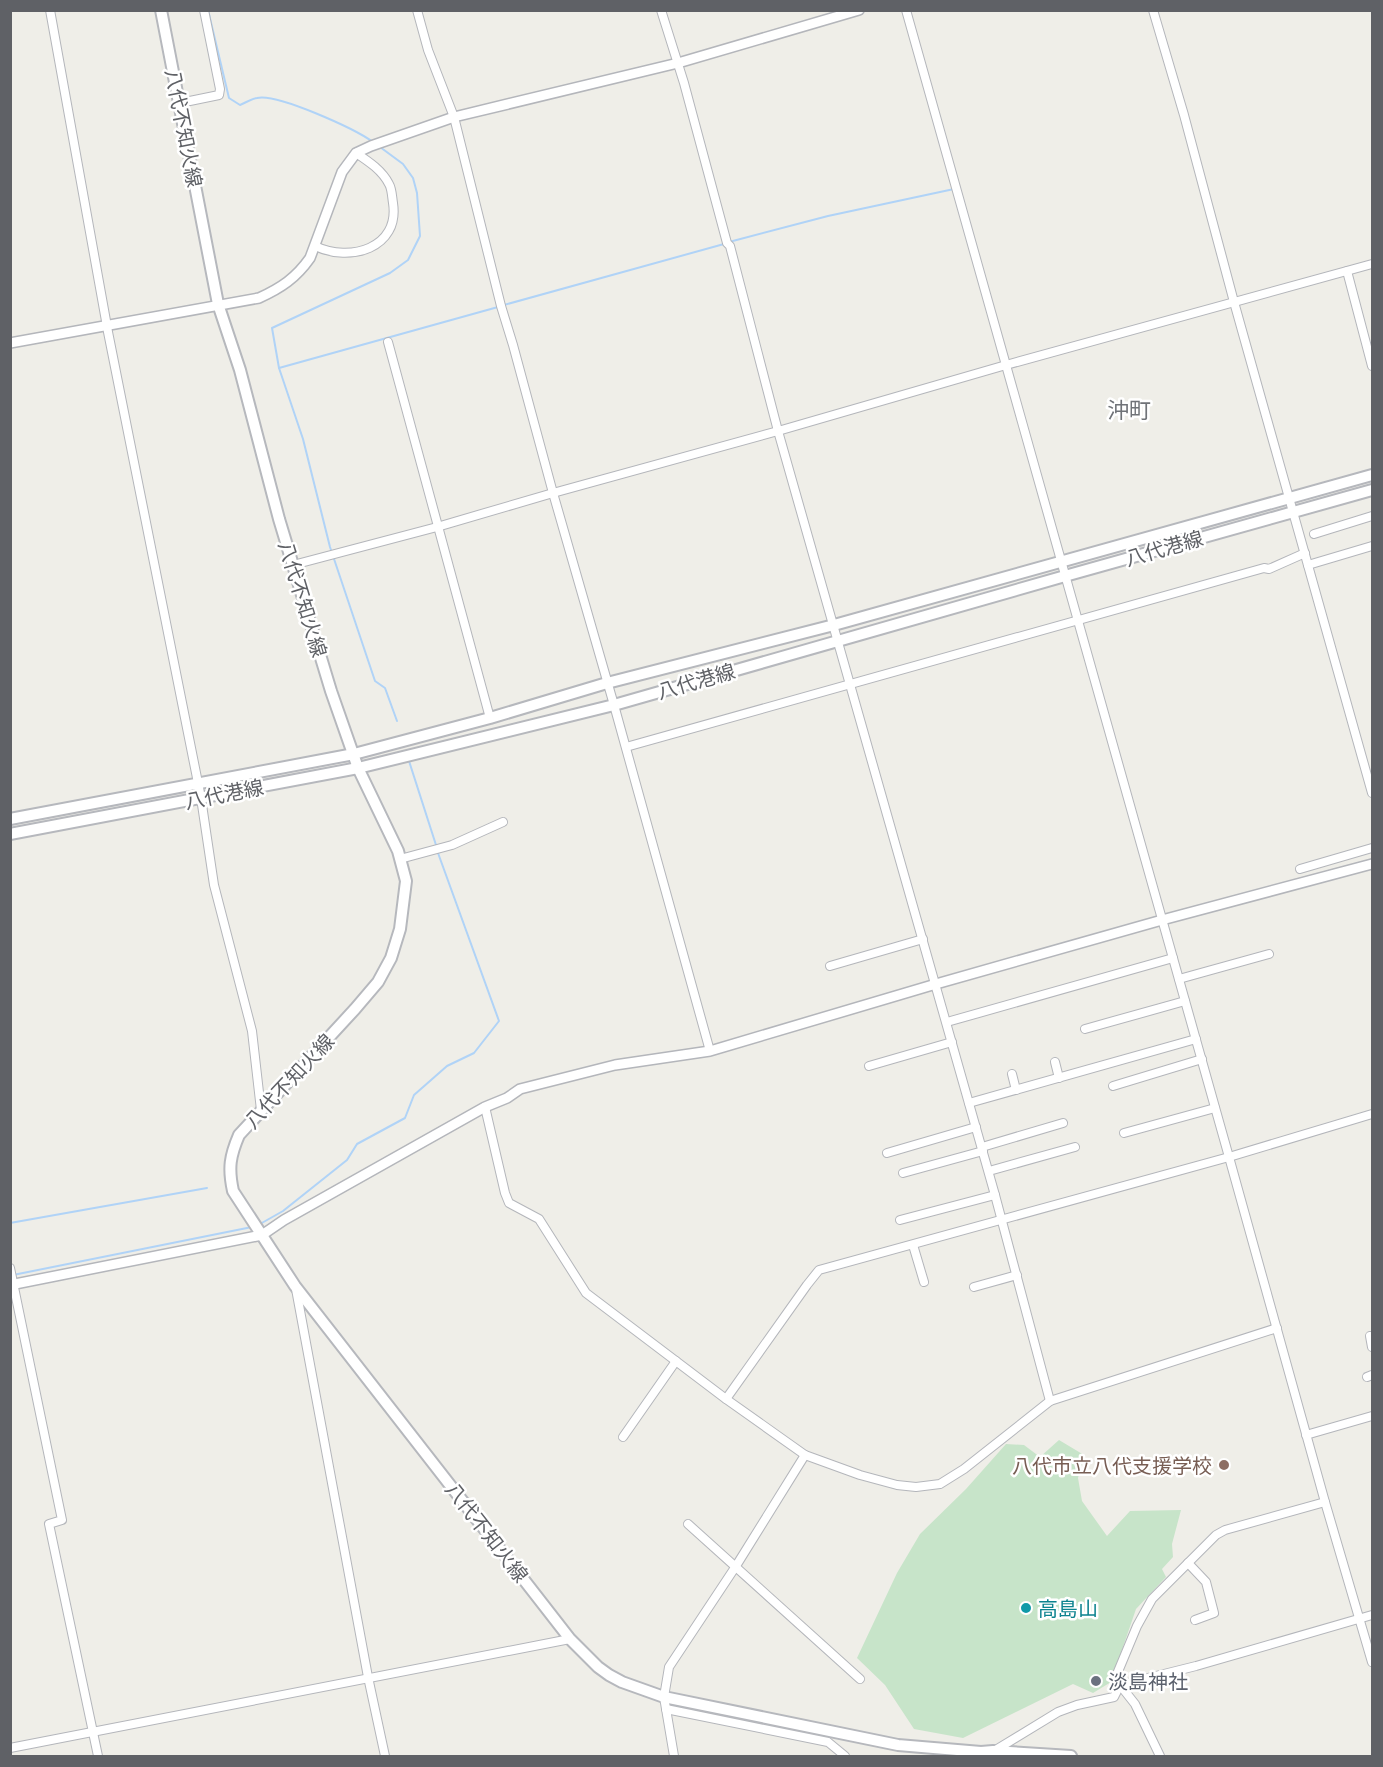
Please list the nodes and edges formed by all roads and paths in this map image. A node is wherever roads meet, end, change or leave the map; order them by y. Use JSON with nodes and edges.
{"nodes":[{"id":1,"x":50,"y":10,"type":"edge"},
{"id":2,"x":161,"y":10,"type":"edge"},
{"id":3,"x":204,"y":10,"type":"edge"},
{"id":4,"x":417,"y":10,"type":"edge"},
{"id":5,"x":661,"y":10,"type":"edge"},
{"id":6,"x":859,"y":10,"type":"edge"},
{"id":7,"x":906,"y":10,"type":"edge"},
{"id":8,"x":1153,"y":10,"type":"edge"},
{"id":9,"x":678,"y":63,"type":"junction"},
{"id":10,"x":180,"y":103,"type":"junction"},
{"id":11,"x":454,"y":117,"type":"junction"},
{"id":12,"x":363,"y":149,"type":"junction"},
{"id":13,"x":315,"y":246,"type":"junction"},
{"id":14,"x":1372,"y":264,"type":"edge"},
{"id":15,"x":1347,"y":271,"type":"junction"},
{"id":16,"x":1233,"y":302,"type":"junction"},
{"id":17,"x":218,"y":304,"type":"junction"},
{"id":18,"x":107,"y":324,"type":"junction"},
{"id":19,"x":388,"y":342,"type":"dead end"},
{"id":20,"x":10,"y":343,"type":"edge"},
{"id":21,"x":1006,"y":365,"type":"junction"},
{"id":22,"x":1372,"y":366,"type":"edge"},
{"id":23,"x":778,"y":431,"type":"junction"},
{"id":24,"x":1372,"y":475,"type":"edge"},
{"id":25,"x":1372,"y":490,"type":"edge"},
{"id":26,"x":552,"y":493,"type":"junction"},
{"id":27,"x":1289,"y":499,"type":"junction"},
{"id":28,"x":1293,"y":512,"type":"junction"},
{"id":29,"x":1372,"y":516,"type":"edge"},
{"id":30,"x":437,"y":527,"type":"junction"},
{"id":31,"x":1314,"y":534,"type":"dead end"},
{"id":32,"x":1372,"y":546,"type":"edge"},
{"id":33,"x":1305,"y":553,"type":"junction"},
{"id":34,"x":1061,"y":562,"type":"junction"},
{"id":35,"x":293,"y":565,"type":"junction"},
{"id":36,"x":1308,"y":565,"type":"junction"},
{"id":37,"x":1065,"y":576,"type":"junction"},
{"id":38,"x":1077,"y":620,"type":"junction"},
{"id":39,"x":834,"y":625,"type":"junction"},
{"id":40,"x":838,"y":640,"type":"junction"},
{"id":41,"x":607,"y":683,"type":"junction"},
{"id":42,"x":850,"y":684,"type":"junction"},
{"id":43,"x":614,"y":705,"type":"junction"},
{"id":44,"x":490,"y":718,"type":"junction"},
{"id":45,"x":626,"y":747,"type":"junction"},
{"id":46,"x":354,"y":754,"type":"junction"},
{"id":47,"x":358,"y":768,"type":"junction"},
{"id":48,"x":198,"y":783,"type":"junction"},
{"id":49,"x":1372,"y":793,"type":"edge"},
{"id":50,"x":201,"y":798,"type":"junction"},
{"id":51,"x":10,"y":819,"type":"edge"},
{"id":52,"x":503,"y":822,"type":"dead end"},
{"id":53,"x":10,"y":834,"type":"edge"},
{"id":54,"x":1372,"y":848,"type":"edge"},
{"id":55,"x":400,"y":859,"type":"junction"},
{"id":56,"x":1372,"y":864,"type":"edge"},
{"id":57,"x":1300,"y":869,"type":"dead end"},
{"id":58,"x":1162,"y":920,"type":"junction"},
{"id":59,"x":923,"y":939,"type":"junction"},
{"id":60,"x":1269,"y":954,"type":"dead end"},
{"id":61,"x":1173,"y":958,"type":"junction"},
{"id":62,"x":830,"y":966,"type":"dead end"},
{"id":63,"x":1179,"y":979,"type":"junction"},
{"id":64,"x":936,"y":984,"type":"junction"},
{"id":65,"x":1185,"y":1001,"type":"junction"},
{"id":66,"x":947,"y":1022,"type":"junction"},
{"id":67,"x":1085,"y":1029,"type":"dead end"},
{"id":68,"x":1196,"y":1039,"type":"junction"},
{"id":69,"x":952,"y":1042,"type":"junction"},
{"id":70,"x":710,"y":1051,"type":"junction"},
{"id":71,"x":1202,"y":1059,"type":"junction"},
{"id":72,"x":1055,"y":1062,"type":"dead end"},
{"id":73,"x":869,"y":1066,"type":"dead end"},
{"id":74,"x":1012,"y":1074,"type":"dead end"},
{"id":75,"x":1059,"y":1078,"type":"junction"},
{"id":76,"x":1113,"y":1086,"type":"dead end"},
{"id":77,"x":1016,"y":1090,"type":"junction"},
{"id":78,"x":969,"y":1103,"type":"junction"},
{"id":79,"x":485,"y":1107,"type":"junction"},
{"id":80,"x":1215,"y":1108,"type":"junction"},
{"id":81,"x":261,"y":1110,"type":"junction"},
{"id":82,"x":1372,"y":1114,"type":"edge"},
{"id":83,"x":1064,"y":1123,"type":"dead end"},
{"id":84,"x":976,"y":1127,"type":"junction"},
{"id":85,"x":1124,"y":1133,"type":"dead end"},
{"id":86,"x":1075,"y":1147,"type":"dead end"},
{"id":87,"x":982,"y":1149,"type":"junction"},
{"id":88,"x":887,"y":1153,"type":"dead end"},
{"id":89,"x":1229,"y":1157,"type":"junction"},
{"id":90,"x":988,"y":1171,"type":"junction"},
{"id":91,"x":903,"y":1173,"type":"dead end"},
{"id":92,"x":995,"y":1195,"type":"junction"},
{"id":93,"x":900,"y":1220,"type":"dead end"},
{"id":94,"x":1002,"y":1220,"type":"junction"},
{"id":95,"x":260,"y":1232,"type":"junction"},
{"id":96,"x":913,"y":1245,"type":"junction"},
{"id":97,"x":11,"y":1270,"type":"edge"},
{"id":98,"x":1017,"y":1275,"type":"junction"},
{"id":99,"x":924,"y":1282,"type":"dead end"},
{"id":100,"x":12,"y":1284,"type":"edge"},
{"id":101,"x":295,"y":1286,"type":"junction"},
{"id":102,"x":974,"y":1287,"type":"dead end"},
{"id":103,"x":1277,"y":1328,"type":"junction"},
{"id":104,"x":1370,"y":1336,"type":"dead end"},
{"id":105,"x":1372,"y":1347,"type":"edge"},
{"id":106,"x":676,"y":1361,"type":"junction"},
{"id":107,"x":726,"y":1399,"type":"junction"},
{"id":108,"x":1050,"y":1401,"type":"junction"},
{"id":109,"x":1372,"y":1416,"type":"edge"},
{"id":110,"x":1306,"y":1435,"type":"junction"},
{"id":111,"x":623,"y":1437,"type":"dead end"},
{"id":112,"x":805,"y":1455,"type":"junction"},
{"id":113,"x":1325,"y":1502,"type":"junction"},
{"id":114,"x":688,"y":1524,"type":"dead end"},
{"id":115,"x":1188,"y":1563,"type":"junction"},
{"id":116,"x":736,"y":1566,"type":"junction"},
{"id":117,"x":1372,"y":1615,"type":"edge"},
{"id":118,"x":1359,"y":1619,"type":"junction"},
{"id":119,"x":1196,"y":1620,"type":"dead end"},
{"id":120,"x":570,"y":1639,"type":"junction"},
{"id":121,"x":1372,"y":1662,"type":"edge"},
{"id":122,"x":368,"y":1677,"type":"junction"},
{"id":123,"x":860,"y":1679,"type":"dead end"},
{"id":124,"x":1120,"y":1685,"type":"junction"},
{"id":125,"x":664,"y":1697,"type":"junction"},
{"id":126,"x":666,"y":1709,"type":"junction"},
{"id":127,"x":94,"y":1732,"type":"junction"},
{"id":128,"x":10,"y":1748,"type":"edge"},
{"id":129,"x":993,"y":1751,"type":"junction"},
{"id":130,"x":979,"y":1754,"type":"edge"},
{"id":131,"x":98,"y":1756,"type":"edge"},
{"id":132,"x":385,"y":1756,"type":"edge"},
{"id":133,"x":674,"y":1756,"type":"edge"},
{"id":134,"x":845,"y":1756,"type":"edge"},
{"id":135,"x":1071,"y":1756,"type":"edge"},
{"id":136,"x":1160,"y":1756,"type":"edge"}],
"edges":[{"from":1,"to":18,"type":"street"},
{"from":2,"to":10,"type":"main road","name":"八代不知火線"},
{"from":3,"to":10,"type":"street"},
{"from":4,"to":11,"type":"street"},
{"from":5,"to":9,"type":"street"},
{"from":6,"to":9,"type":"street"},
{"from":7,"to":21,"type":"street"},
{"from":8,"to":16,"type":"street"},
{"from":9,"to":11,"type":"street"},
{"from":9,"to":23,"type":"street"},
{"from":10,"to":17,"type":"main road","name":"八代不知火線"},
{"from":11,"to":12,"type":"street"},
{"from":11,"to":26,"type":"street"},
{"from":12,"to":13,"type":"street"},
{"from":12,"to":13,"type":"street"},
{"from":13,"to":17,"type":"street"},
{"from":14,"to":15,"type":"street"},
{"from":15,"to":16,"type":"street"},
{"from":15,"to":22,"type":"street"},
{"from":16,"to":21,"type":"street"},
{"from":16,"to":27,"type":"street"},
{"from":17,"to":18,"type":"street"},
{"from":17,"to":35,"type":"main road","name":"八代不知火線"},
{"from":18,"to":20,"type":"street"},
{"from":18,"to":48,"type":"street"},
{"from":19,"to":30,"type":"street"},
{"from":21,"to":23,"type":"street"},
{"from":21,"to":34,"type":"street"},
{"from":23,"to":26,"type":"street"},
{"from":23,"to":39,"type":"street"},
{"from":24,"to":27,"type":"main road","name":"八代港線"},
{"from":25,"to":28,"type":"main road","name":"八代港線"},
{"from":26,"to":30,"type":"street"},
{"from":26,"to":41,"type":"street"},
{"from":27,"to":28,"type":"street"},
{"from":27,"to":34,"type":"main road","name":"八代港線"},
{"from":28,"to":33,"type":"street"},
{"from":28,"to":37,"type":"main road","name":"八代港線"},
{"from":29,"to":31,"type":"street"},
{"from":30,"to":35,"type":"street"},
{"from":30,"to":44,"type":"street"},
{"from":32,"to":36,"type":"street"},
{"from":33,"to":36,"type":"street"},
{"from":33,"to":38,"type":"street"},
{"from":34,"to":37,"type":"street"},
{"from":34,"to":39,"type":"main road","name":"八代港線"},
{"from":35,"to":46,"type":"main road","name":"八代不知火線"},
{"from":36,"to":49,"type":"street"},
{"from":37,"to":38,"type":"street"},
{"from":37,"to":40,"type":"main road","name":"八代港線"},
{"from":38,"to":42,"type":"street"},
{"from":38,"to":58,"type":"street"},
{"from":39,"to":40,"type":"street"},
{"from":39,"to":41,"type":"main road","name":"八代港線"},
{"from":40,"to":42,"type":"street"},
{"from":40,"to":43,"type":"main road","name":"八代港線"},
{"from":41,"to":43,"type":"street"},
{"from":41,"to":44,"type":"main road","name":"八代港線"},
{"from":42,"to":45,"type":"street"},
{"from":42,"to":59,"type":"street"},
{"from":43,"to":45,"type":"street"},
{"from":43,"to":47,"type":"main road","name":"八代港線"},
{"from":44,"to":46,"type":"main road","name":"八代港線"},
{"from":45,"to":70,"type":"street"},
{"from":46,"to":47,"type":"main road","name":"八代不知火線"},
{"from":46,"to":48,"type":"main road","name":"八代港線"},
{"from":47,"to":50,"type":"main road","name":"八代港線"},
{"from":47,"to":55,"type":"main road","name":"八代不知火線"},
{"from":48,"to":50,"type":"street"},
{"from":48,"to":51,"type":"main road","name":"八代港線"},
{"from":50,"to":53,"type":"main road","name":"八代港線"},
{"from":50,"to":81,"type":"street"},
{"from":52,"to":55,"type":"street"},
{"from":54,"to":57,"type":"street"},
{"from":55,"to":81,"type":"main road","name":"八代不知火線"},
{"from":56,"to":58,"type":"street"},
{"from":58,"to":61,"type":"street"},
{"from":58,"to":64,"type":"street"},
{"from":59,"to":62,"type":"street"},
{"from":59,"to":64,"type":"street"},
{"from":60,"to":63,"type":"street"},
{"from":61,"to":63,"type":"street"},
{"from":61,"to":66,"type":"street"},
{"from":63,"to":65,"type":"street"},
{"from":64,"to":66,"type":"street"},
{"from":64,"to":70,"type":"street"},
{"from":65,"to":67,"type":"street"},
{"from":65,"to":68,"type":"street"},
{"from":66,"to":69,"type":"street"},
{"from":68,"to":71,"type":"street"},
{"from":68,"to":75,"type":"street"},
{"from":69,"to":73,"type":"street"},
{"from":69,"to":78,"type":"street"},
{"from":70,"to":79,"type":"street"},
{"from":71,"to":76,"type":"street"},
{"from":71,"to":80,"type":"street"},
{"from":72,"to":75,"type":"street"},
{"from":74,"to":77,"type":"street"},
{"from":75,"to":77,"type":"street"},
{"from":77,"to":78,"type":"street"},
{"from":78,"to":84,"type":"street"},
{"from":79,"to":95,"type":"street"},
{"from":79,"to":106,"type":"street"},
{"from":80,"to":85,"type":"street"},
{"from":80,"to":89,"type":"street"},
{"from":81,"to":95,"type":"main road","name":"八代不知火線"},
{"from":82,"to":89,"type":"street"},
{"from":83,"to":87,"type":"street"},
{"from":84,"to":87,"type":"street"},
{"from":84,"to":88,"type":"street"},
{"from":86,"to":90,"type":"street"},
{"from":87,"to":90,"type":"street"},
{"from":87,"to":91,"type":"street"},
{"from":89,"to":94,"type":"street"},
{"from":89,"to":103,"type":"street"},
{"from":90,"to":92,"type":"street"},
{"from":92,"to":93,"type":"street"},
{"from":92,"to":94,"type":"street"},
{"from":94,"to":96,"type":"street"},
{"from":94,"to":98,"type":"street"},
{"from":95,"to":100,"type":"street"},
{"from":95,"to":101,"type":"main road","name":"八代不知火線"},
{"from":96,"to":99,"type":"street"},
{"from":96,"to":107,"type":"street"},
{"from":97,"to":100,"type":"street"},
{"from":98,"to":102,"type":"street"},
{"from":98,"to":108,"type":"street"},
{"from":100,"to":127,"type":"street"},
{"from":101,"to":120,"type":"main road","name":"八代不知火線"},
{"from":101,"to":122,"type":"street"},
{"from":103,"to":108,"type":"street"},
{"from":103,"to":110,"type":"street"},
{"from":104,"to":105,"type":"street"},
{"from":106,"to":107,"type":"street"},
{"from":106,"to":111,"type":"street"},
{"from":107,"to":112,"type":"street"},
{"from":108,"to":112,"type":"street"},
{"from":109,"to":110,"type":"street"},
{"from":110,"to":113,"type":"street"},
{"from":112,"to":116,"type":"street"},
{"from":113,"to":115,"type":"street"},
{"from":113,"to":118,"type":"street"},
{"from":114,"to":116,"type":"street"},
{"from":115,"to":119,"type":"street"},
{"from":115,"to":124,"type":"street"},
{"from":116,"to":123,"type":"street"},
{"from":116,"to":125,"type":"street"},
{"from":117,"to":118,"type":"street"},
{"from":118,"to":121,"type":"street"},
{"from":118,"to":124,"type":"street"},
{"from":120,"to":122,"type":"street"},
{"from":120,"to":125,"type":"main road","name":"八代不知火線"},
{"from":122,"to":127,"type":"street"},
{"from":122,"to":132,"type":"street"},
{"from":124,"to":129,"type":"street"},
{"from":124,"to":136,"type":"street"},
{"from":125,"to":126,"type":"street"},
{"from":125,"to":130,"type":"main road","name":"八代不知火線"},
{"from":126,"to":133,"type":"street"},
{"from":126,"to":134,"type":"street"},
{"from":127,"to":128,"type":"street"},
{"from":127,"to":131,"type":"street"},
{"from":129,"to":130,"type":"main road","name":"八代不知火線"},
{"from":129,"to":135,"type":"main road","name":"八代不知火線"}]}
